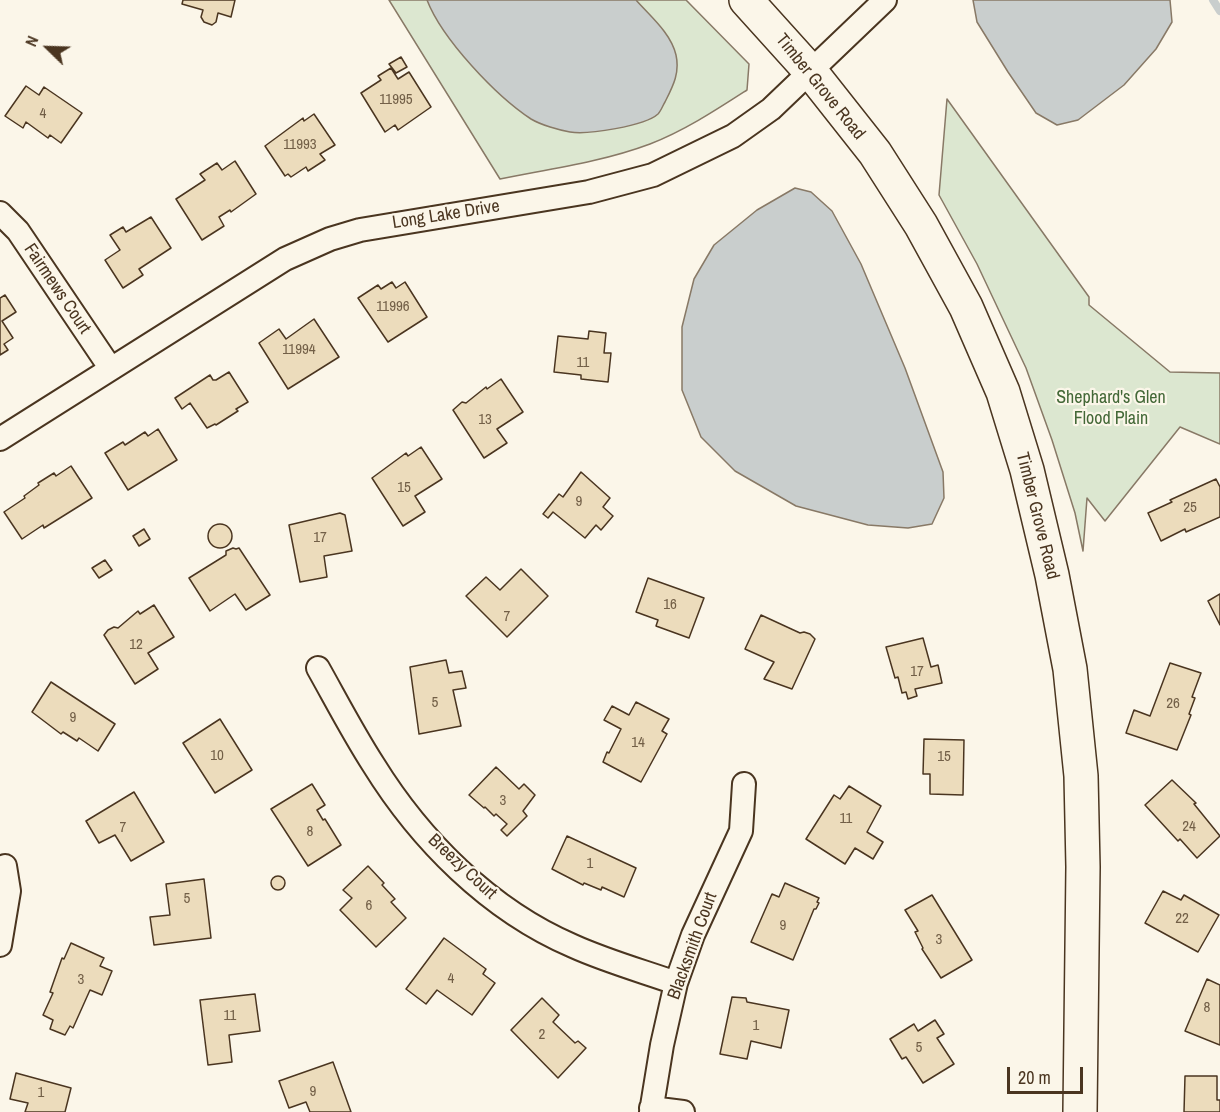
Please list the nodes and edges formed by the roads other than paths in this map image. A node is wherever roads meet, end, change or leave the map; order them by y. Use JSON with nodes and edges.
{"nodes":[{"id":1,"x":746,"y":0,"type":"edge"},
{"id":2,"x":885,"y":0,"type":"edge"},
{"id":3,"x":811,"y":72,"type":"junction"},
{"id":4,"x":0,"y":213,"type":"edge"},
{"id":5,"x":111,"y":369,"type":"junction"},
{"id":6,"x":0,"y":439,"type":"edge"},
{"id":7,"x":318,"y":668,"type":"dead end"},
{"id":8,"x":744,"y":784,"type":"dead end"},
{"id":9,"x":5,"y":866,"type":"dead end"},
{"id":10,"x":0,"y":945,"type":"edge"},
{"id":11,"x":676,"y":982,"type":"junction"},
{"id":12,"x":651,"y":1110,"type":"edge"},
{"id":13,"x":682,"y":1112,"type":"edge"},
{"id":14,"x":1080,"y":1112,"type":"edge"}],
"edges":[{"from":1,"to":3,"type":"street","name":"Timber Grove Road"},
{"from":2,"to":3,"type":"street","name":"Long Lake Drive"},
{"from":3,"to":5,"type":"street","name":"Long Lake Drive"},
{"from":3,"to":14,"type":"street","name":"Timber Grove Road"},
{"from":4,"to":5,"type":"street","name":"Fairmews Court"},
{"from":5,"to":6,"type":"street","name":"Long Lake Drive"},
{"from":7,"to":11,"type":"street","name":"Breezy Court"},
{"from":8,"to":11,"type":"street","name":"Blacksmith Court"},
{"from":9,"to":10,"type":"street"},
{"from":11,"to":12,"type":"street","name":"Blacksmith Court"},
{"from":12,"to":13,"type":"street"}]}
